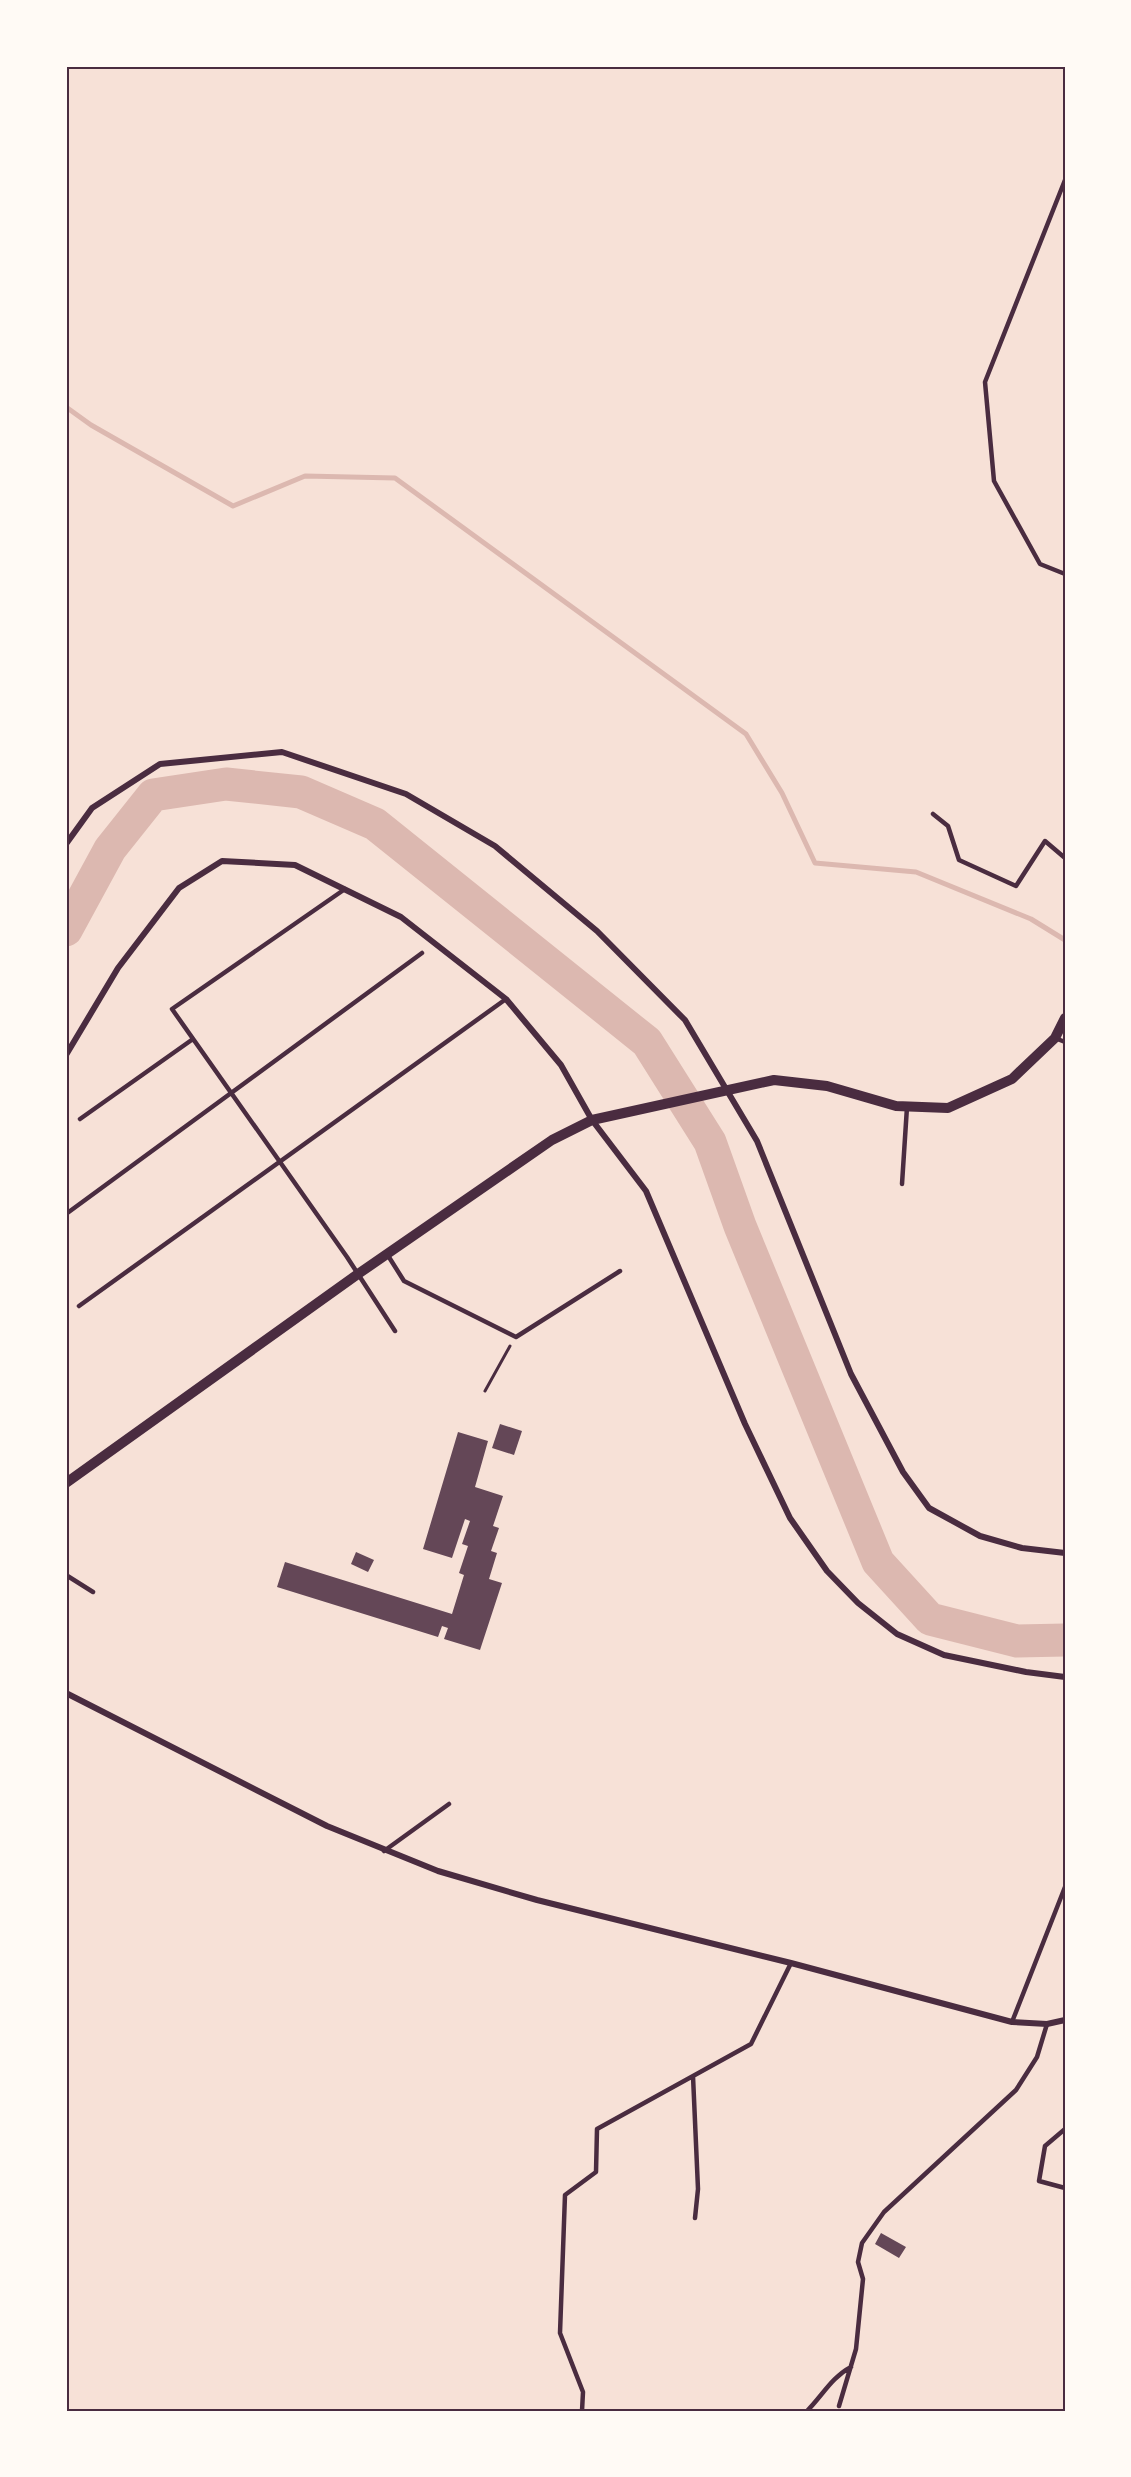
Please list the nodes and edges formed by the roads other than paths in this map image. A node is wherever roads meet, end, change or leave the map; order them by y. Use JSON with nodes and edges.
{"nodes":[{"id":1,"x":1065,"y":180,"type":"edge"},
{"id":2,"x":1065,"y":574,"type":"edge"},
{"id":3,"x":933,"y":814,"type":"dead end"},
{"id":4,"x":66,"y":844,"type":"edge"},
{"id":5,"x":1065,"y":858,"type":"edge"},
{"id":6,"x":345,"y":890,"type":"junction"},
{"id":7,"x":422,"y":953,"type":"dead end"},
{"id":8,"x":506,"y":999,"type":"junction"},
{"id":9,"x":1065,"y":1018,"type":"edge"},
{"id":10,"x":193,"y":1039,"type":"junction"},
{"id":11,"x":1060,"y":1040,"type":"edge"},
{"id":12,"x":66,"y":1055,"type":"edge"},
{"id":13,"x":729,"y":1092,"type":"junction"},
{"id":14,"x":233,"y":1094,"type":"junction"},
{"id":15,"x":907,"y":1107,"type":"junction"},
{"id":16,"x":80,"y":1119,"type":"dead end"},
{"id":17,"x":592,"y":1120,"type":"junction"},
{"id":18,"x":279,"y":1162,"type":"junction"},
{"id":19,"x":902,"y":1184,"type":"dead end"},
{"id":20,"x":66,"y":1214,"type":"edge"},
{"id":21,"x":387,"y":1254,"type":"junction"},
{"id":22,"x":620,"y":1271,"type":"dead end"},
{"id":23,"x":358,"y":1274,"type":"junction"},
{"id":24,"x":79,"y":1306,"type":"dead end"},
{"id":25,"x":395,"y":1331,"type":"dead end"},
{"id":26,"x":66,"y":1482,"type":"edge"},
{"id":27,"x":1065,"y":1554,"type":"edge"},
{"id":28,"x":66,"y":1575,"type":"edge"},
{"id":29,"x":93,"y":1592,"type":"dead end"},
{"id":30,"x":1065,"y":1677,"type":"edge"},
{"id":31,"x":66,"y":1693,"type":"edge"},
{"id":32,"x":449,"y":1804,"type":"dead end"},
{"id":33,"x":384,"y":1851,"type":"junction"},
{"id":34,"x":1065,"y":1887,"type":"edge"},
{"id":35,"x":791,"y":1963,"type":"junction"},
{"id":36,"x":1065,"y":2020,"type":"edge"},
{"id":37,"x":1012,"y":2022,"type":"junction"},
{"id":38,"x":1047,"y":2024,"type":"junction"},
{"id":39,"x":693,"y":2076,"type":"junction"},
{"id":40,"x":1065,"y":2128,"type":"edge"},
{"id":41,"x":1065,"y":2187,"type":"edge"},
{"id":42,"x":695,"y":2218,"type":"dead end"},
{"id":43,"x":851,"y":2367,"type":"junction"},
{"id":44,"x":839,"y":2406,"type":"dead end"},
{"id":45,"x":582,"y":2411,"type":"edge"},
{"id":46,"x":807,"y":2411,"type":"edge"}],
"edges":[{"from":1,"to":2,"type":"lane"},
{"from":3,"to":5,"type":"lane"},
{"from":4,"to":13,"type":"street"},
{"from":6,"to":8,"type":"street"},
{"from":6,"to":10,"type":"lane"},
{"from":6,"to":12,"type":"street"},
{"from":7,"to":14,"type":"lane"},
{"from":8,"to":17,"type":"street"},
{"from":8,"to":18,"type":"lane"},
{"from":9,"to":11,"type":"street"},
{"from":10,"to":14,"type":"lane"},
{"from":10,"to":16,"type":"lane"},
{"from":11,"to":15,"type":"street"},
{"from":13,"to":15,"type":"street"},
{"from":13,"to":17,"type":"street"},
{"from":13,"to":27,"type":"street"},
{"from":14,"to":18,"type":"lane"},
{"from":14,"to":20,"type":"lane"},
{"from":15,"to":19,"type":"lane"},
{"from":17,"to":21,"type":"street"},
{"from":17,"to":30,"type":"street"},
{"from":18,"to":23,"type":"lane"},
{"from":18,"to":24,"type":"lane"},
{"from":21,"to":22,"type":"lane"},
{"from":21,"to":23,"type":"street"},
{"from":23,"to":25,"type":"lane"},
{"from":23,"to":26,"type":"street"},
{"from":28,"to":29,"type":"lane"},
{"from":31,"to":33,"type":"street"},
{"from":32,"to":33,"type":"lane"},
{"from":33,"to":35,"type":"street"},
{"from":34,"to":37,"type":"lane"},
{"from":35,"to":37,"type":"street"},
{"from":35,"to":39,"type":"lane"},
{"from":36,"to":38,"type":"street"},
{"from":37,"to":38,"type":"street"},
{"from":38,"to":43,"type":"lane"},
{"from":39,"to":42,"type":"lane"},
{"from":39,"to":45,"type":"lane"},
{"from":40,"to":41,"type":"lane"},
{"from":43,"to":44,"type":"lane"},
{"from":43,"to":46,"type":"lane"}]}
